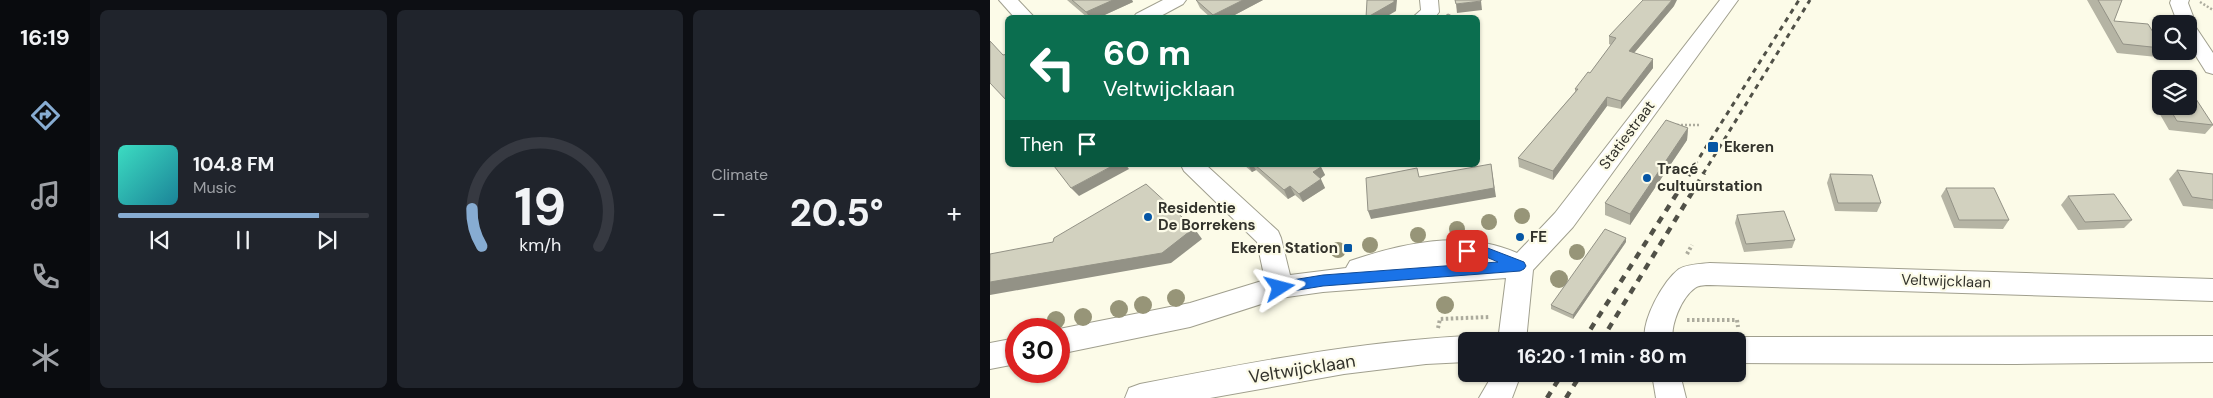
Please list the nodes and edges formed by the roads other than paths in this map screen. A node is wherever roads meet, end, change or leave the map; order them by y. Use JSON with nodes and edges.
{"nodes":[{"id":1,"x":1008,"y":0,"type":"edge"},
{"id":2,"x":1177,"y":0,"type":"edge"},
{"id":3,"x":1429,"y":0,"type":"edge"},
{"id":4,"x":1729,"y":0,"type":"edge"},
{"id":5,"x":2180,"y":0,"type":"edge"},
{"id":6,"x":1023,"y":15,"type":"edge"},
{"id":7,"x":1148,"y":15,"type":"edge"},
{"id":8,"x":1426,"y":15,"type":"edge"},
{"id":9,"x":2184,"y":15,"type":"edge"},
{"id":10,"x":2197,"y":43,"type":"edge"},
{"id":11,"x":2213,"y":68,"type":"edge"},
{"id":12,"x":1194,"y":167,"type":"edge"},
{"id":13,"x":1520,"y":266,"type":"junction"},
{"id":14,"x":1280,"y":288,"type":"junction"},
{"id":15,"x":2213,"y":290,"type":"edge"},
{"id":16,"x":1513,"y":332,"type":"edge"},
{"id":17,"x":1657,"y":332,"type":"edge"},
{"id":18,"x":1070,"y":340,"type":"edge"},
{"id":19,"x":2213,"y":349,"type":"edge"},
{"id":20,"x":1456,"y":350,"type":"edge"},
{"id":21,"x":1746,"y":350,"type":"edge"},
{"id":22,"x":1005,"y":353,"type":"edge"},
{"id":23,"x":990,"y":356,"type":"edge"},
{"id":24,"x":1504,"y":382,"type":"edge"},
{"id":25,"x":1668,"y":382,"type":"edge"},
{"id":26,"x":1140,"y":398,"type":"edge"},
{"id":27,"x":1494,"y":398,"type":"edge"},
{"id":28,"x":1672,"y":398,"type":"edge"}],
"edges":[{"from":1,"to":6,"type":"street"},
{"from":2,"to":7,"type":"street"},
{"from":3,"to":8,"type":"street"},
{"from":4,"to":13,"type":"street","name":"Statiestraat"},
{"from":5,"to":9,"type":"street"},
{"from":10,"to":11,"type":"street"},
{"from":12,"to":14,"type":"street"},
{"from":13,"to":14,"type":"street"},
{"from":13,"to":16,"type":"street"},
{"from":14,"to":18,"type":"street"},
{"from":15,"to":17,"type":"street","name":"Veltwijcklaan"},
{"from":19,"to":21,"type":"street"},
{"from":20,"to":26,"type":"street","name":"Veltwijcklaan"},
{"from":22,"to":23,"type":"street"},
{"from":24,"to":27,"type":"street"},
{"from":25,"to":28,"type":"street"}]}
